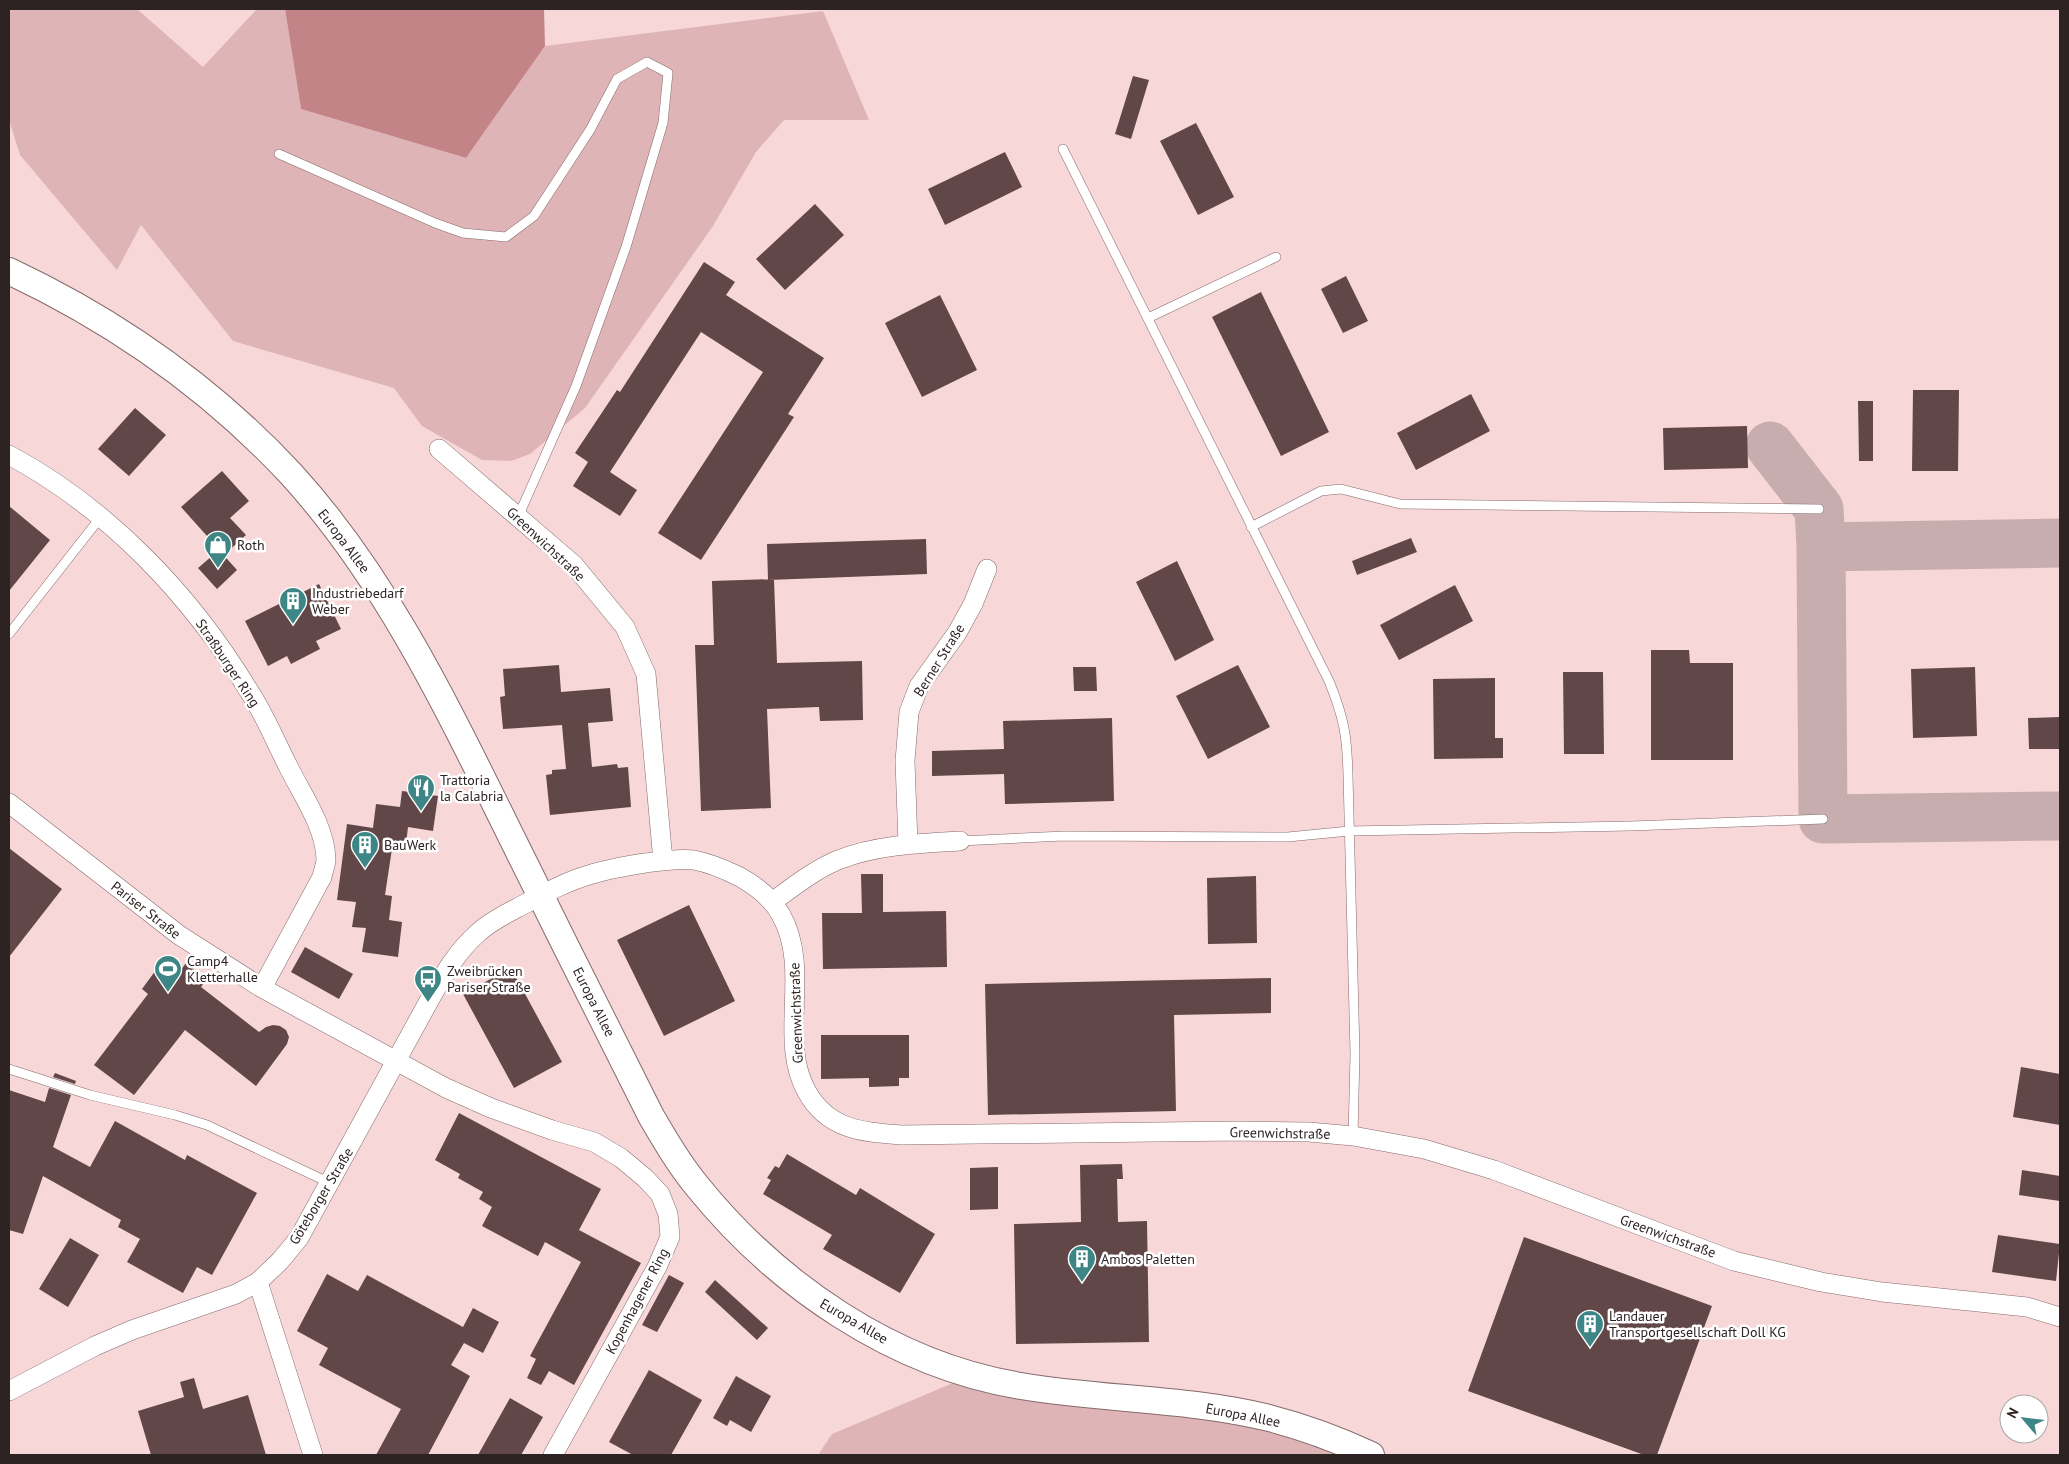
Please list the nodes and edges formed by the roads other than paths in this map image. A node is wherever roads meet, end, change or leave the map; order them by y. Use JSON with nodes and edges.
{"nodes":[{"id":1,"x":1063,"y":149,"type":"dead end"},
{"id":2,"x":279,"y":154,"type":"dead end"},
{"id":3,"x":1276,"y":257,"type":"dead end"},
{"id":4,"x":9,"y":271,"type":"edge"},
{"id":5,"x":1148,"y":318,"type":"junction"},
{"id":6,"x":439,"y":448,"type":"dead end"},
{"id":7,"x":9,"y":455,"type":"edge"},
{"id":8,"x":1820,"y":509,"type":"dead end"},
{"id":9,"x":518,"y":517,"type":"junction"},
{"id":10,"x":100,"y":518,"type":"junction"},
{"id":11,"x":1251,"y":527,"type":"junction"},
{"id":12,"x":987,"y":569,"type":"dead end"},
{"id":13,"x":9,"y":634,"type":"edge"},
{"id":14,"x":9,"y":803,"type":"edge"},
{"id":15,"x":1823,"y":819,"type":"dead end"},
{"id":16,"x":1348,"y":831,"type":"junction"},
{"id":17,"x":960,"y":841,"type":"joint"},
{"id":18,"x":908,"y":844,"type":"junction"},
{"id":19,"x":663,"y":861,"type":"junction"},
{"id":20,"x":540,"y":896,"type":"junction"},
{"id":21,"x":772,"y":902,"type":"junction"},
{"id":22,"x":262,"y":988,"type":"junction"},
{"id":23,"x":397,"y":1062,"type":"junction"},
{"id":24,"x":9,"y":1069,"type":"edge"},
{"id":25,"x":1353,"y":1136,"type":"junction"},
{"id":26,"x":330,"y":1184,"type":"junction"},
{"id":27,"x":258,"y":1282,"type":"junction"},
{"id":28,"x":2060,"y":1317,"type":"edge"},
{"id":29,"x":9,"y":1391,"type":"edge"},
{"id":30,"x":313,"y":1455,"type":"edge"},
{"id":31,"x":553,"y":1455,"type":"edge"},
{"id":32,"x":1371,"y":1455,"type":"edge"}],
"edges":[{"from":1,"to":5,"type":"lane"},
{"from":2,"to":9,"type":"lane"},
{"from":3,"to":5,"type":"lane"},
{"from":4,"to":20,"type":"main road","name":"Europa Allee"},
{"from":5,"to":11,"type":"lane"},
{"from":6,"to":9,"type":"street","name":"Greenwichstraße"},
{"from":7,"to":10,"type":"street","name":"Straßburger Ring"},
{"from":8,"to":11,"type":"lane"},
{"from":9,"to":19,"type":"street","name":"Greenwichstraße"},
{"from":10,"to":13,"type":"lane"},
{"from":10,"to":22,"type":"street","name":"Straßburger Ring"},
{"from":11,"to":16,"type":"lane"},
{"from":12,"to":18,"type":"street","name":"Berner Straße"},
{"from":14,"to":22,"type":"street","name":"Pariser Straße"},
{"from":15,"to":16,"type":"lane"},
{"from":16,"to":17,"type":"lane"},
{"from":16,"to":25,"type":"lane"},
{"from":17,"to":18,"type":"street"},
{"from":18,"to":21,"type":"street"},
{"from":19,"to":20,"type":"street","name":"Greenwichstraße"},
{"from":19,"to":21,"type":"street","name":"Greenwichstraße"},
{"from":20,"to":23,"type":"street","name":"Göteborger Straße"},
{"from":20,"to":32,"type":"main road","name":"Europa Allee"},
{"from":21,"to":25,"type":"street","name":"Greenwichstraße"},
{"from":22,"to":23,"type":"street","name":"Pariser Straße"},
{"from":23,"to":26,"type":"street","name":"Göteborger Straße"},
{"from":23,"to":31,"type":"street","name":"Kopenhagener Ring"},
{"from":24,"to":26,"type":"lane"},
{"from":25,"to":28,"type":"street","name":"Greenwichstraße"},
{"from":26,"to":27,"type":"street","name":"Göteborger Straße"},
{"from":27,"to":29,"type":"street","name":"Göteborger Straße"},
{"from":27,"to":30,"type":"street"}]}
